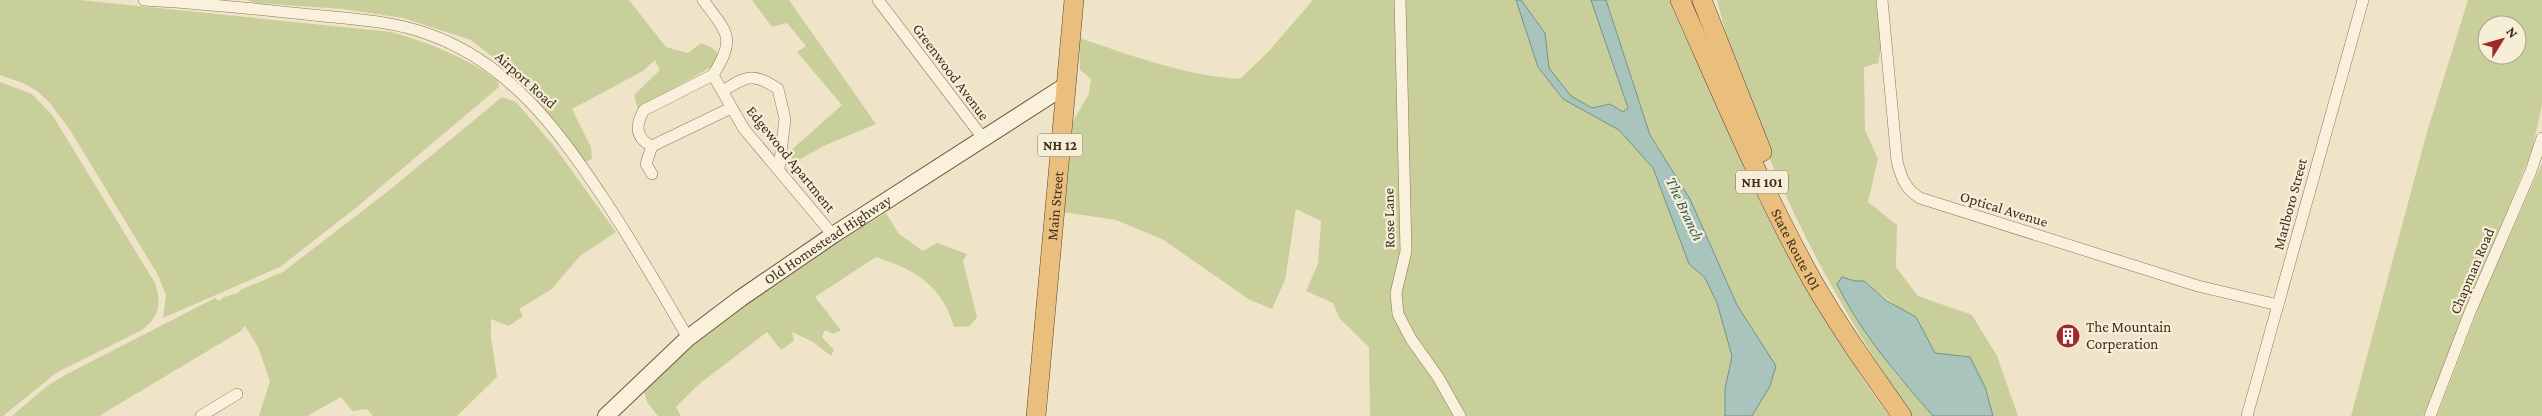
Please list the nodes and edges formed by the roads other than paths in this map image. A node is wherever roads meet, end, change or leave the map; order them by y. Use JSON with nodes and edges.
{"nodes":[{"id":1,"x":144,"y":0,"type":"edge"},
{"id":2,"x":703,"y":0,"type":"edge"},
{"id":3,"x":878,"y":0,"type":"edge"},
{"id":4,"x":1074,"y":0,"type":"edge"},
{"id":5,"x":1400,"y":0,"type":"edge"},
{"id":6,"x":1680,"y":0,"type":"edge"},
{"id":7,"x":1702,"y":0,"type":"edge"},
{"id":8,"x":1882,"y":0,"type":"edge"},
{"id":9,"x":2363,"y":0,"type":"edge"},
{"id":10,"x":713,"y":75,"type":"junction"},
{"id":11,"x":1065,"y":86,"type":"junction"},
{"id":12,"x":723,"y":91,"type":"junction"},
{"id":13,"x":730,"y":108,"type":"junction"},
{"id":14,"x":983,"y":138,"type":"junction"},
{"id":15,"x":2542,"y":138,"type":"edge"},
{"id":16,"x":652,"y":146,"type":"junction"},
{"id":17,"x":779,"y":169,"type":"junction"},
{"id":18,"x":652,"y":174,"type":"dead end"},
{"id":19,"x":833,"y":235,"type":"junction"},
{"id":20,"x":2278,"y":305,"type":"junction"},
{"id":21,"x":688,"y":338,"type":"junction"},
{"id":22,"x":1860,"y":356,"type":"junction"},
{"id":23,"x":237,"y":394,"type":"dead end"},
{"id":24,"x":201,"y":416,"type":"edge"},
{"id":25,"x":606,"y":416,"type":"edge"},
{"id":26,"x":1036,"y":416,"type":"edge"},
{"id":27,"x":1460,"y":416,"type":"edge"},
{"id":28,"x":1902,"y":416,"type":"edge"},
{"id":29,"x":2247,"y":416,"type":"edge"},
{"id":30,"x":2430,"y":416,"type":"edge"}],
"edges":[{"from":1,"to":21,"type":"street","name":"Airport Road"},
{"from":2,"to":10,"type":"street"},
{"from":3,"to":14,"type":"street","name":"Greenwood Avenue"},
{"from":4,"to":11,"type":"highway","name":"Main Street","number":"NH 12"},
{"from":5,"to":27,"type":"street","name":"Rose Lane"},
{"from":6,"to":22,"type":"highway","name":"State Route 101","number":"NH 101"},
{"from":7,"to":22,"type":"highway","name":"State Route 101","number":"NH 101"},
{"from":8,"to":20,"type":"street","name":"Optical Avenue"},
{"from":9,"to":20,"type":"street","name":"Marlboro Street"},
{"from":10,"to":12,"type":"street","name":"Edgewood Apartment"},
{"from":10,"to":16,"type":"street"},
{"from":11,"to":14,"type":"main road","name":"Old Homestead Highway"},
{"from":11,"to":26,"type":"highway","name":"Main Street","number":"NH 12"},
{"from":12,"to":13,"type":"street","name":"Edgewood Apartment"},
{"from":12,"to":17,"type":"street"},
{"from":13,"to":16,"type":"street"},
{"from":13,"to":17,"type":"street","name":"Edgewood Apartment"},
{"from":14,"to":19,"type":"main road","name":"Old Homestead Highway"},
{"from":15,"to":30,"type":"street","name":"Chapman Road"},
{"from":16,"to":18,"type":"street"},
{"from":17,"to":19,"type":"street","name":"Edgewood Apartment"},
{"from":19,"to":21,"type":"main road","name":"Old Homestead Highway"},
{"from":20,"to":29,"type":"street","name":"Marlboro Street"},
{"from":21,"to":25,"type":"main road","name":"Old Homestead Highway"},
{"from":22,"to":28,"type":"highway","name":"State Route 101","number":"NH 101"},
{"from":23,"to":24,"type":"street"}]}
